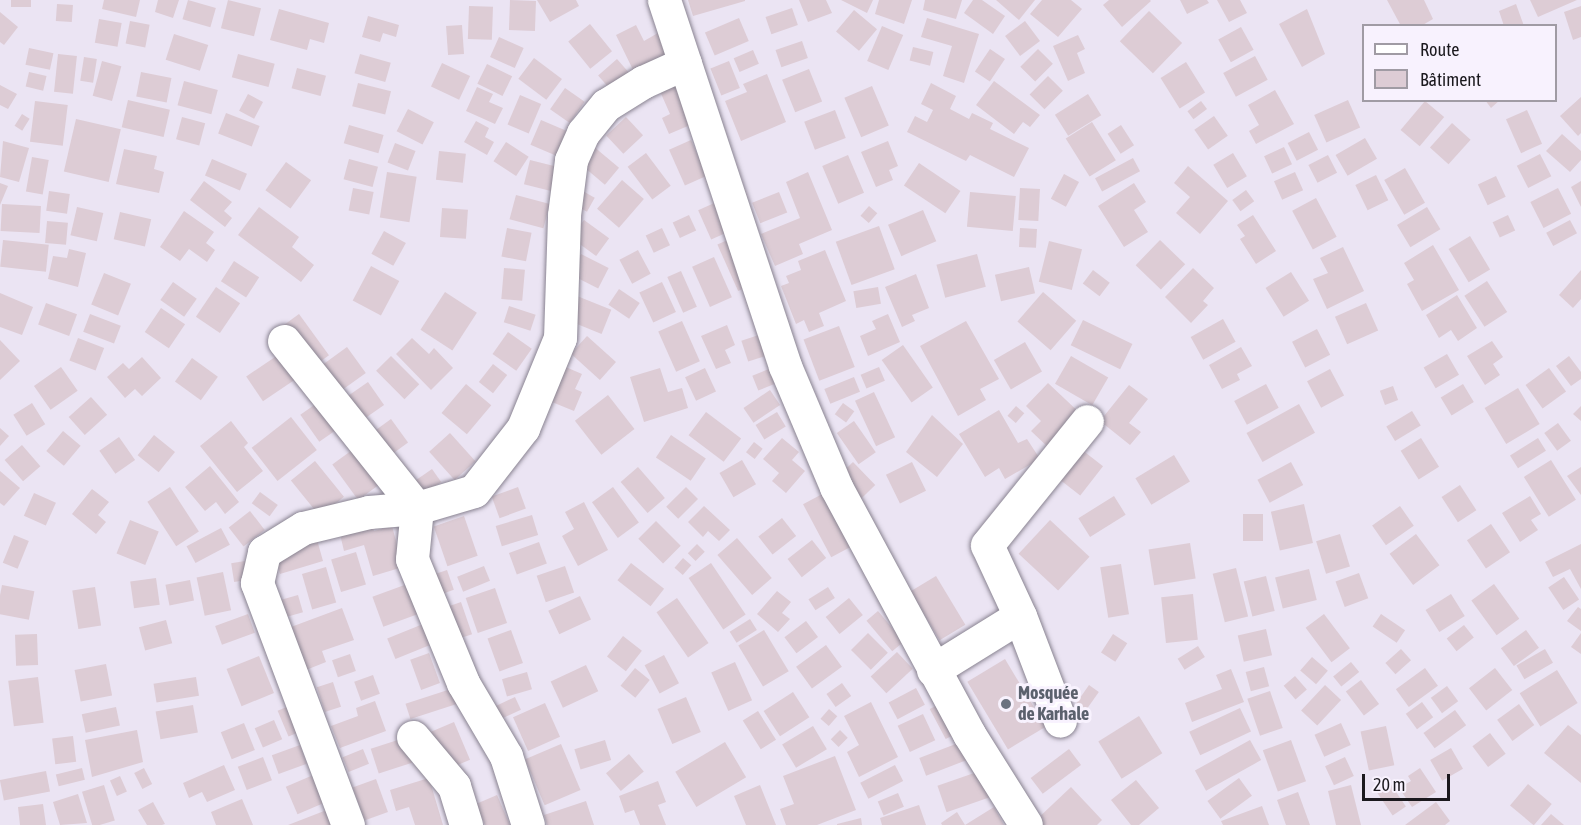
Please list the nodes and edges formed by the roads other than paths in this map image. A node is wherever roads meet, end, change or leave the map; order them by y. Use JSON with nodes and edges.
{"nodes":[{"id":1,"x":664,"y":0,"type":"edge"},
{"id":2,"x":685,"y":63,"type":"junction"},
{"id":3,"x":284,"y":340,"type":"dead end"},
{"id":4,"x":1087,"y":421,"type":"dead end"},
{"id":5,"x":417,"y":508,"type":"junction"},
{"id":6,"x":1020,"y":616,"type":"junction"},
{"id":7,"x":933,"y":670,"type":"junction"},
{"id":8,"x":1060,"y":721,"type":"dead end"},
{"id":9,"x":413,"y":737,"type":"dead end"},
{"id":10,"x":348,"y":825,"type":"edge"},
{"id":11,"x":466,"y":825,"type":"edge"},
{"id":12,"x":528,"y":825,"type":"edge"},
{"id":13,"x":1026,"y":825,"type":"edge"}],
"edges":[{"from":1,"to":2,"type":"street"},
{"from":2,"to":5,"type":"street"},
{"from":2,"to":7,"type":"street"},
{"from":3,"to":5,"type":"street"},
{"from":4,"to":6,"type":"street"},
{"from":5,"to":10,"type":"street"},
{"from":5,"to":12,"type":"street"},
{"from":6,"to":7,"type":"street"},
{"from":6,"to":8,"type":"street"},
{"from":7,"to":13,"type":"street"},
{"from":9,"to":11,"type":"street"}]}
